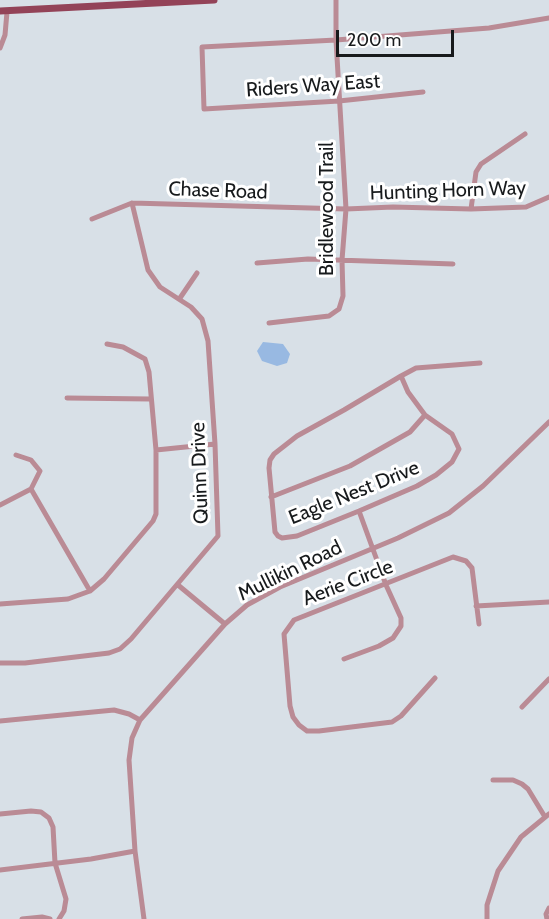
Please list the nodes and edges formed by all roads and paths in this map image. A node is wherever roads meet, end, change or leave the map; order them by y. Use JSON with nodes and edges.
{"nodes":[{"id":1,"x":214,"y":0,"type":"edge"},
{"id":2,"x":336,"y":0,"type":"edge"},
{"id":3,"x":78,"y":4,"type":"edge"},
{"id":4,"x":4,"y":11,"type":"edge"},
{"id":5,"x":549,"y":18,"type":"edge"},
{"id":6,"x":336,"y":40,"type":"junction"},
{"id":7,"x":0,"y":48,"type":"edge"},
{"id":8,"x":423,"y":92,"type":"dead end"},
{"id":9,"x":339,"y":101,"type":"junction"},
{"id":10,"x":525,"y":134,"type":"dead end"},
{"id":11,"x":549,"y":197,"type":"edge"},
{"id":12,"x":132,"y":203,"type":"junction"},
{"id":13,"x":346,"y":209,"type":"junction"},
{"id":14,"x":471,"y":209,"type":"junction"},
{"id":15,"x":92,"y":219,"type":"dead end"},
{"id":16,"x":342,"y":260,"type":"junction"},
{"id":17,"x":257,"y":263,"type":"dead end"},
{"id":18,"x":453,"y":264,"type":"dead end"},
{"id":19,"x":197,"y":273,"type":"dead end"},
{"id":20,"x":180,"y":298,"type":"junction"},
{"id":21,"x":268,"y":323,"type":"dead end"},
{"id":22,"x":107,"y":344,"type":"dead end"},
{"id":23,"x":480,"y":363,"type":"dead end"},
{"id":24,"x":401,"y":376,"type":"junction"},
{"id":25,"x":67,"y":398,"type":"dead end"},
{"id":26,"x":150,"y":399,"type":"junction"},
{"id":27,"x":425,"y":415,"type":"junction"},
{"id":28,"x":549,"y":422,"type":"edge"},
{"id":29,"x":215,"y":444,"type":"junction"},
{"id":30,"x":156,"y":450,"type":"junction"},
{"id":31,"x":16,"y":455,"type":"dead end"},
{"id":32,"x":31,"y":489,"type":"junction"},
{"id":33,"x":271,"y":496,"type":"junction"},
{"id":34,"x":0,"y":505,"type":"edge"},
{"id":35,"x":359,"y":511,"type":"junction"},
{"id":36,"x":372,"y":548,"type":"junction"},
{"id":37,"x":178,"y":585,"type":"junction"},
{"id":38,"x":386,"y":585,"type":"junction"},
{"id":39,"x":90,"y":591,"type":"junction"},
{"id":40,"x":549,"y":602,"type":"edge"},
{"id":41,"x":0,"y":604,"type":"edge"},
{"id":42,"x":476,"y":606,"type":"junction"},
{"id":43,"x":225,"y":624,"type":"junction"},
{"id":44,"x":479,"y":624,"type":"dead end"},
{"id":45,"x":344,"y":659,"type":"dead end"},
{"id":46,"x":0,"y":663,"type":"edge"},
{"id":47,"x":435,"y":678,"type":"dead end"},
{"id":48,"x":549,"y":679,"type":"edge"},
{"id":49,"x":522,"y":707,"type":"dead end"},
{"id":50,"x":140,"y":720,"type":"junction"},
{"id":51,"x":0,"y":721,"type":"edge"},
{"id":52,"x":493,"y":780,"type":"dead end"},
{"id":53,"x":0,"y":814,"type":"edge"},
{"id":54,"x":547,"y":815,"type":"edge"},
{"id":55,"x":135,"y":851,"type":"junction"},
{"id":56,"x":55,"y":863,"type":"junction"},
{"id":57,"x":0,"y":870,"type":"edge"},
{"id":58,"x":549,"y":908,"type":"edge"},
{"id":59,"x":22,"y":919,"type":"edge"},
{"id":60,"x":50,"y":919,"type":"edge"},
{"id":61,"x":59,"y":919,"type":"edge"},
{"id":62,"x":144,"y":919,"type":"edge"},
{"id":63,"x":487,"y":919,"type":"edge"},
{"id":64,"x":547,"y":919,"type":"edge"}],
"edges":[{"from":1,"to":3,"type":"main road"},
{"from":2,"to":6,"type":"street","name":"Bridlewood Trail"},
{"from":3,"to":4,"type":"main road"},
{"from":4,"to":7,"type":"street"},
{"from":5,"to":6,"type":"street"},
{"from":6,"to":9,"type":"street","name":"Bridlewood Trail"},
{"from":6,"to":9,"type":"street","name":"Riders Way East"},
{"from":8,"to":9,"type":"street","name":"Riders Way East"},
{"from":9,"to":13,"type":"street","name":"Bridlewood Trail"},
{"from":10,"to":14,"type":"street"},
{"from":11,"to":14,"type":"street","name":"Hunting Horn Way"},
{"from":12,"to":13,"type":"street","name":"Chase Road"},
{"from":12,"to":15,"type":"street","name":"Chase Road"},
{"from":12,"to":20,"type":"street","name":"Quinn Drive"},
{"from":13,"to":14,"type":"street","name":"Hunting Horn Way"},
{"from":13,"to":16,"type":"street","name":"Bridlewood Trail"},
{"from":16,"to":17,"type":"street"},
{"from":16,"to":18,"type":"street"},
{"from":16,"to":21,"type":"street","name":"Bridlewood Trail"},
{"from":19,"to":20,"type":"street"},
{"from":20,"to":29,"type":"street","name":"Quinn Drive"},
{"from":22,"to":26,"type":"street"},
{"from":23,"to":24,"type":"street","name":"Eagle Nest Drive"},
{"from":24,"to":27,"type":"street","name":"Eagle Nest Drive"},
{"from":24,"to":33,"type":"street","name":"Eagle Nest Drive"},
{"from":25,"to":26,"type":"street"},
{"from":26,"to":30,"type":"street"},
{"from":27,"to":33,"type":"street"},
{"from":27,"to":35,"type":"street","name":"Eagle Nest Drive"},
{"from":28,"to":36,"type":"street","name":"Mullikin Road"},
{"from":29,"to":30,"type":"street"},
{"from":29,"to":37,"type":"street","name":"Quinn Drive"},
{"from":30,"to":39,"type":"street"},
{"from":31,"to":32,"type":"street"},
{"from":32,"to":34,"type":"street"},
{"from":32,"to":39,"type":"street"},
{"from":33,"to":35,"type":"street","name":"Eagle Nest Drive"},
{"from":35,"to":36,"type":"street"},
{"from":36,"to":38,"type":"street"},
{"from":36,"to":43,"type":"street","name":"Mullikin Road"},
{"from":37,"to":43,"type":"street"},
{"from":37,"to":46,"type":"street","name":"Quinn Drive"},
{"from":38,"to":42,"type":"street","name":"Aerie Circle"},
{"from":38,"to":45,"type":"street"},
{"from":38,"to":47,"type":"street","name":"Aerie Circle"},
{"from":39,"to":41,"type":"street"},
{"from":40,"to":42,"type":"street"},
{"from":42,"to":44,"type":"street","name":"Aerie Circle"},
{"from":43,"to":50,"type":"street","name":"Mullikin Road"},
{"from":48,"to":49,"type":"street"},
{"from":50,"to":51,"type":"street"},
{"from":50,"to":55,"type":"street","name":"Mullikin Road"},
{"from":52,"to":54,"type":"street"},
{"from":53,"to":56,"type":"street"},
{"from":54,"to":63,"type":"street"},
{"from":55,"to":56,"type":"street"},
{"from":55,"to":62,"type":"street","name":"Mullikin Road"},
{"from":56,"to":57,"type":"street"},
{"from":56,"to":61,"type":"street"},
{"from":58,"to":64,"type":"street"},
{"from":59,"to":60,"type":"street"}]}
